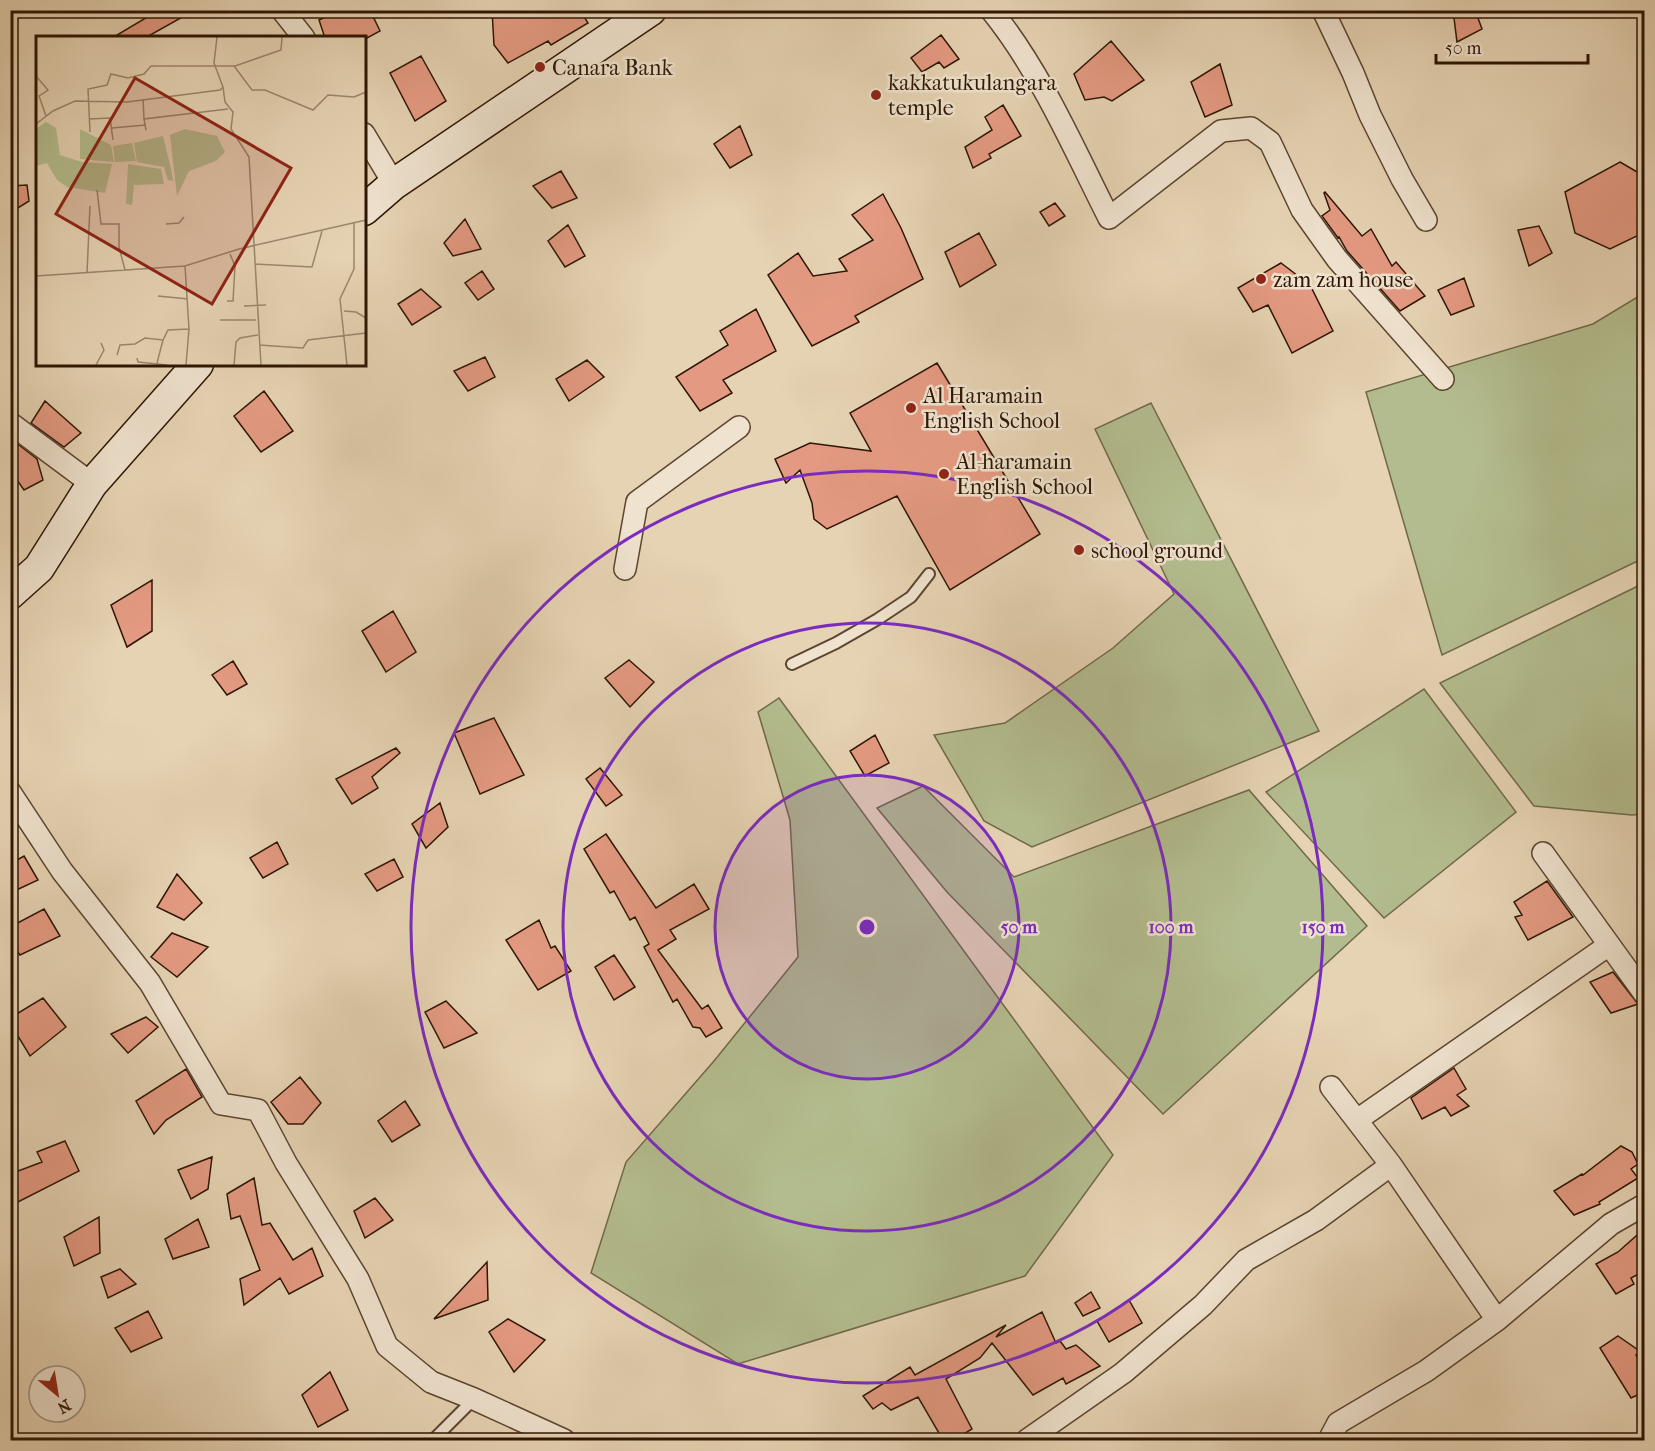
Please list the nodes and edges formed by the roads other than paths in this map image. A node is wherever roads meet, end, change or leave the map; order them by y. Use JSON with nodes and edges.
{"nodes":[{"id":1,"x":282,"y":10,"type":"edge"},
{"id":2,"x":651,"y":10,"type":"edge"},
{"id":3,"x":991,"y":10,"type":"edge"},
{"id":4,"x":1323,"y":10,"type":"edge"},
{"id":5,"x":302,"y":36,"type":"edge"},
{"id":6,"x":366,"y":137,"type":"edge"},
{"id":7,"x":394,"y":184,"type":"junction"},
{"id":8,"x":366,"y":208,"type":"edge"},
{"id":9,"x":1426,"y":220,"type":"dead end"},
{"id":10,"x":196,"y":366,"type":"edge"},
{"id":11,"x":1443,"y":379,"type":"dead end"},
{"id":12,"x":10,"y":423,"type":"edge"},
{"id":13,"x":739,"y":427,"type":"dead end"},
{"id":14,"x":93,"y":484,"type":"junction"},
{"id":15,"x":625,"y":569,"type":"dead end"},
{"id":16,"x":928,"y":574,"type":"dead end"},
{"id":17,"x":10,"y":594,"type":"edge"},
{"id":18,"x":792,"y":664,"type":"dead end"},
{"id":19,"x":10,"y":792,"type":"edge"},
{"id":20,"x":1543,"y":853,"type":"dead end"},
{"id":21,"x":1609,"y":945,"type":"junction"},
{"id":22,"x":1644,"y":993,"type":"edge"},
{"id":23,"x":1331,"y":1087,"type":"dead end"},
{"id":24,"x":1357,"y":1120,"type":"junction"},
{"id":25,"x":1391,"y":1165,"type":"junction"},
{"id":26,"x":1644,"y":1205,"type":"edge"},
{"id":27,"x":1497,"y":1320,"type":"junction"},
{"id":28,"x":474,"y":1399,"type":"junction"},
{"id":29,"x":433,"y":1440,"type":"edge"},
{"id":30,"x":564,"y":1440,"type":"edge"},
{"id":31,"x":1028,"y":1440,"type":"edge"},
{"id":32,"x":1329,"y":1440,"type":"edge"}],
"edges":[{"from":1,"to":5,"type":"street"},
{"from":2,"to":7,"type":"main road"},
{"from":3,"to":11,"type":"street"},
{"from":4,"to":9,"type":"street"},
{"from":6,"to":7,"type":"street"},
{"from":7,"to":8,"type":"main road"},
{"from":10,"to":14,"type":"main road"},
{"from":12,"to":14,"type":"street"},
{"from":13,"to":15,"type":"street"},
{"from":14,"to":17,"type":"main road"},
{"from":16,"to":18,"type":"lane"},
{"from":19,"to":28,"type":"street"},
{"from":20,"to":21,"type":"street"},
{"from":21,"to":22,"type":"street"},
{"from":21,"to":24,"type":"street"},
{"from":23,"to":24,"type":"street"},
{"from":24,"to":25,"type":"street"},
{"from":25,"to":27,"type":"street"},
{"from":25,"to":31,"type":"street"},
{"from":26,"to":27,"type":"street"},
{"from":27,"to":32,"type":"street"},
{"from":28,"to":29,"type":"lane"},
{"from":28,"to":30,"type":"street"}]}
